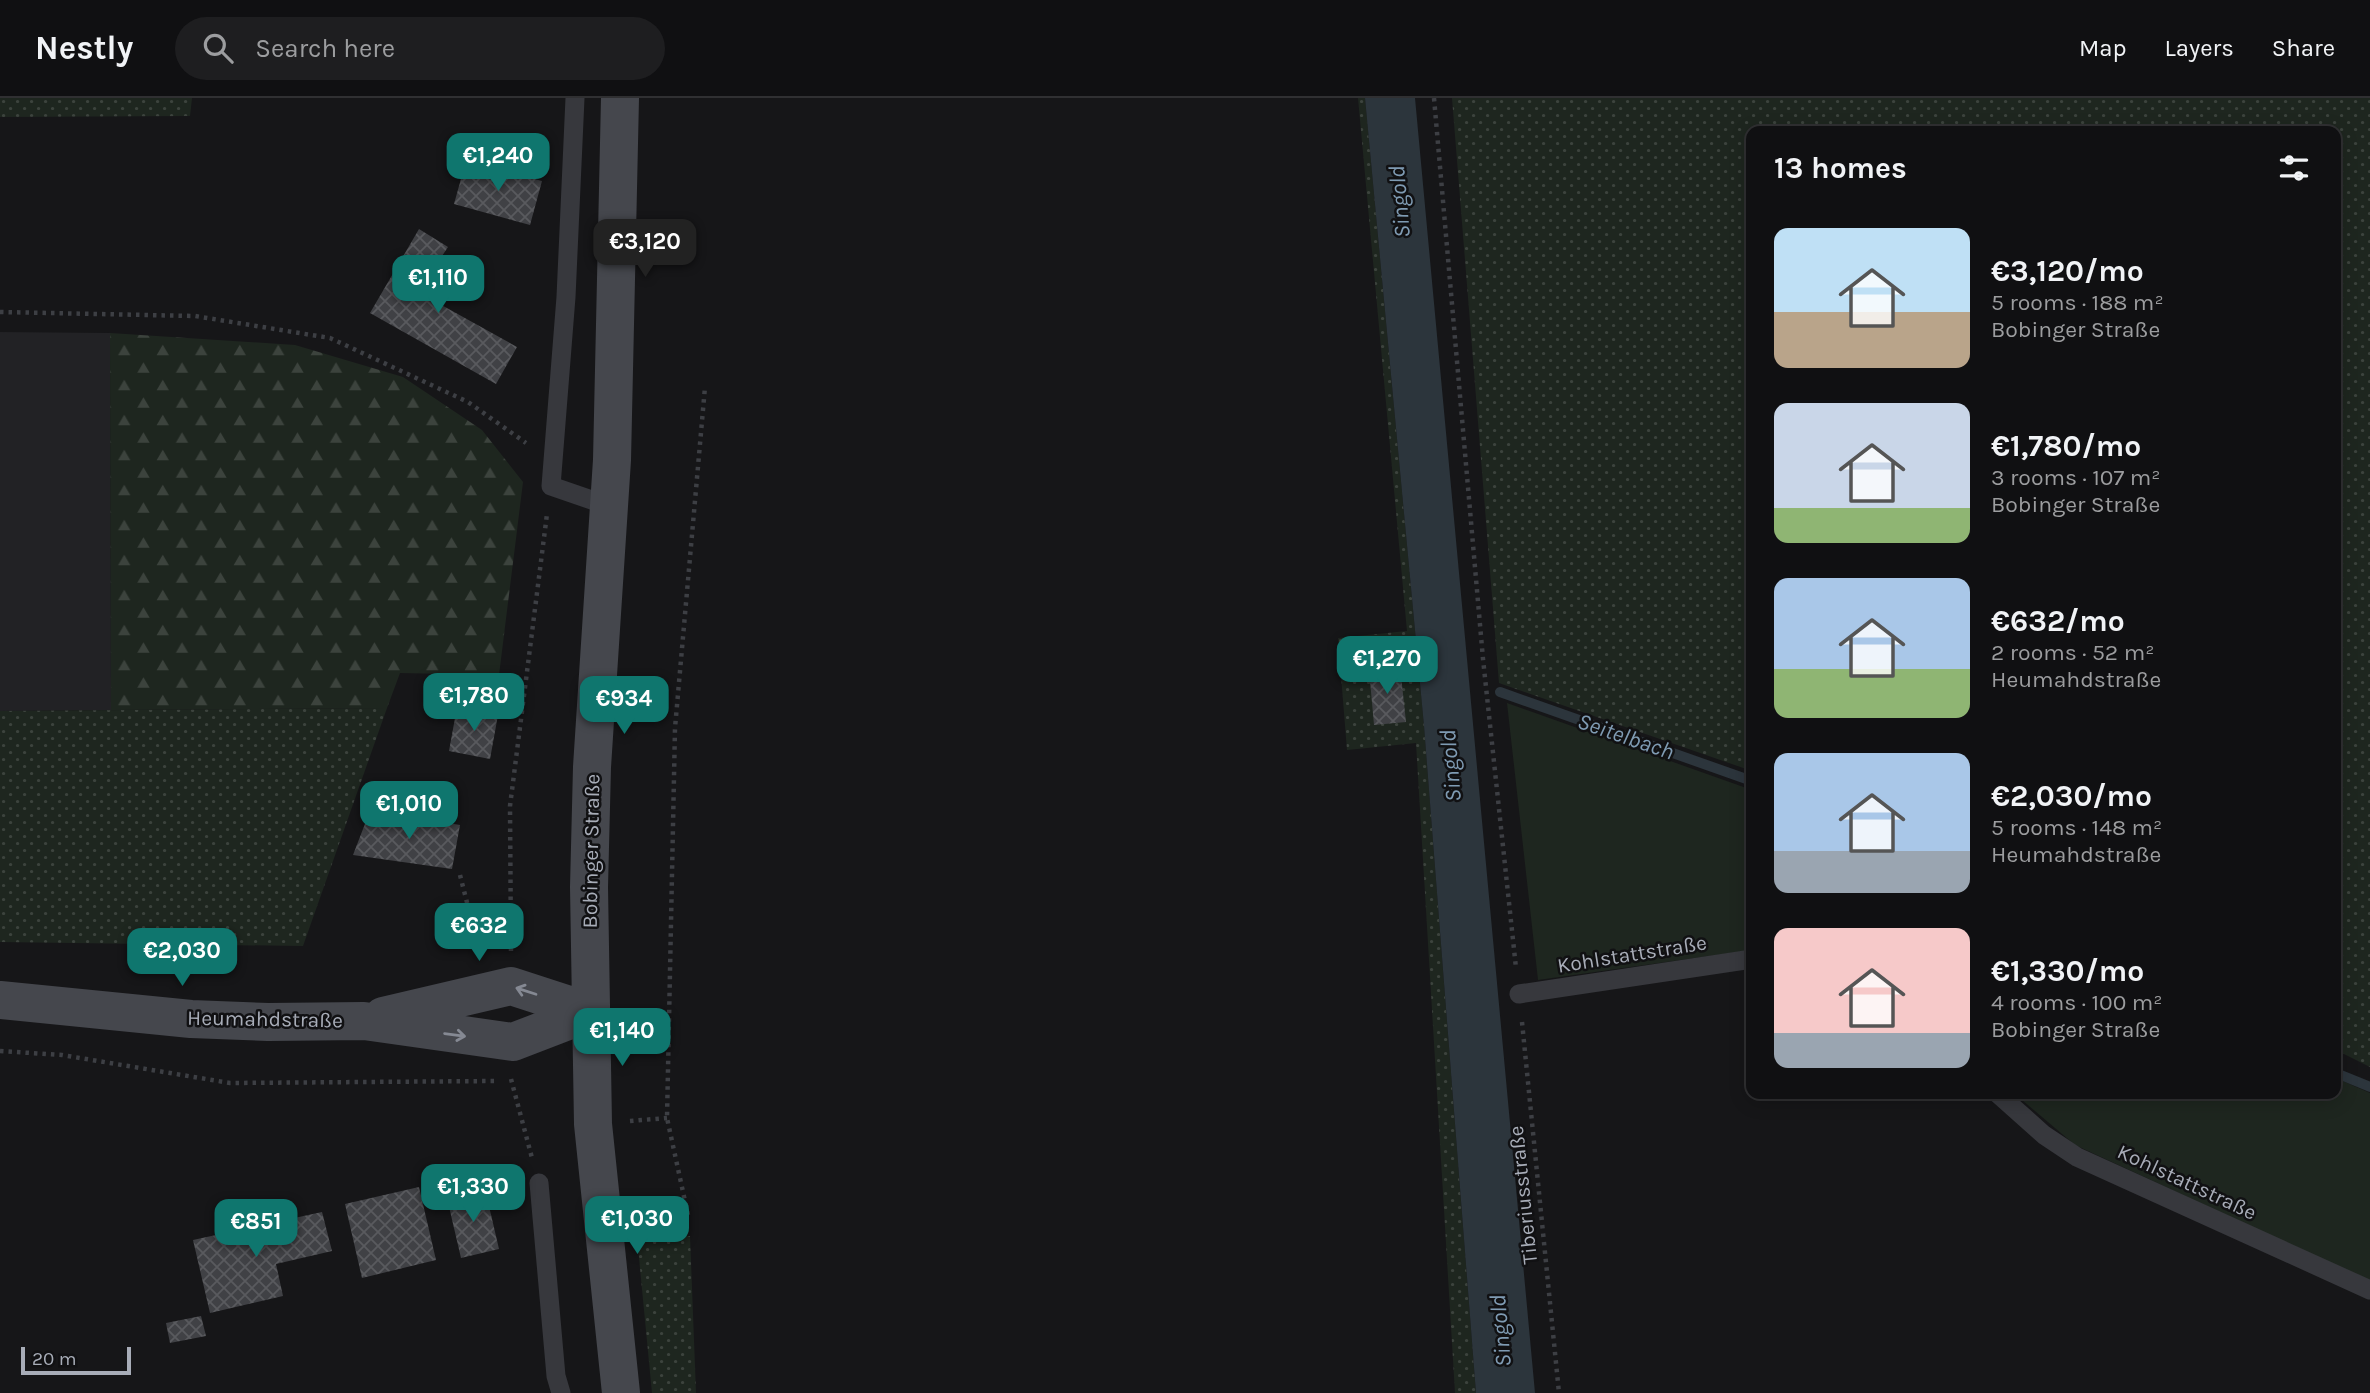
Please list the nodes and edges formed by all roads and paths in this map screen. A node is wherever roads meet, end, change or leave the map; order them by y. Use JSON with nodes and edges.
{"nodes":[{"id":1,"x":575,"y":98,"type":"edge"},
{"id":2,"x":620,"y":98,"type":"edge"},
{"id":3,"x":1434,"y":98,"type":"edge"},
{"id":4,"x":0,"y":312,"type":"edge"},
{"id":5,"x":705,"y":387,"type":"dead end"},
{"id":6,"x":551,"y":486,"type":"junction"},
{"id":7,"x":609,"y":506,"type":"junction"},
{"id":8,"x":460,"y":876,"type":"dead end"},
{"id":9,"x":511,"y":947,"type":"junction"},
{"id":10,"x":1746,"y":960,"type":"edge"},
{"id":11,"x":511,"y":986,"type":"junction"},
{"id":12,"x":1519,"y":995,"type":"junction"},
{"id":13,"x":0,"y":1000,"type":"edge"},
{"id":14,"x":591,"y":1012,"type":"junction"},
{"id":15,"x":364,"y":1021,"type":"junction"},
{"id":16,"x":513,"y":1042,"type":"junction"},
{"id":17,"x":0,"y":1051,"type":"edge"},
{"id":18,"x":511,"y":1081,"type":"junction"},
{"id":19,"x":2004,"y":1099,"type":"edge"},
{"id":20,"x":539,"y":1182,"type":"joint"},
{"id":21,"x":688,"y":1215,"type":"dead end"},
{"id":22,"x":2370,"y":1290,"type":"edge"},
{"id":23,"x":561,"y":1393,"type":"edge"},
{"id":24,"x":621,"y":1393,"type":"edge"},
{"id":25,"x":1559,"y":1393,"type":"edge"}],
"edges":[{"from":1,"to":6,"type":"lane"},
{"from":2,"to":7,"type":"main road","name":"Bobinger Straße"},
{"from":3,"to":12,"type":"path","name":"Tiberiusstraße"},
{"from":4,"to":6,"type":"path"},
{"from":5,"to":21,"type":"path"},
{"from":6,"to":7,"type":"lane"},
{"from":6,"to":9,"type":"path"},
{"from":7,"to":14,"type":"main road","name":"Bobinger Straße"},
{"from":8,"to":9,"type":"path"},
{"from":9,"to":11,"type":"path"},
{"from":10,"to":12,"type":"lane","name":"Kohlstattstraße"},
{"from":14,"to":11,"type":"main road","one_way":true},
{"from":11,"to":15,"type":"main road","name":"Heumahdstraße"},
{"from":12,"to":25,"type":"path","name":"Tiberiusstraße"},
{"from":13,"to":15,"type":"main road","name":"Heumahdstraße"},
{"from":14,"to":16,"type":"main road","name":"Heumahdstraße"},
{"from":14,"to":24,"type":"main road","name":"Bobinger Straße"},
{"from":15,"to":16,"type":"main road","name":"Heumahdstraße","one_way":true},
{"from":16,"to":18,"type":"path"},
{"from":17,"to":18,"type":"path"},
{"from":18,"to":20,"type":"path"},
{"from":19,"to":22,"type":"lane","name":"Kohlstattstraße"},
{"from":20,"to":23,"type":"lane"}]}
